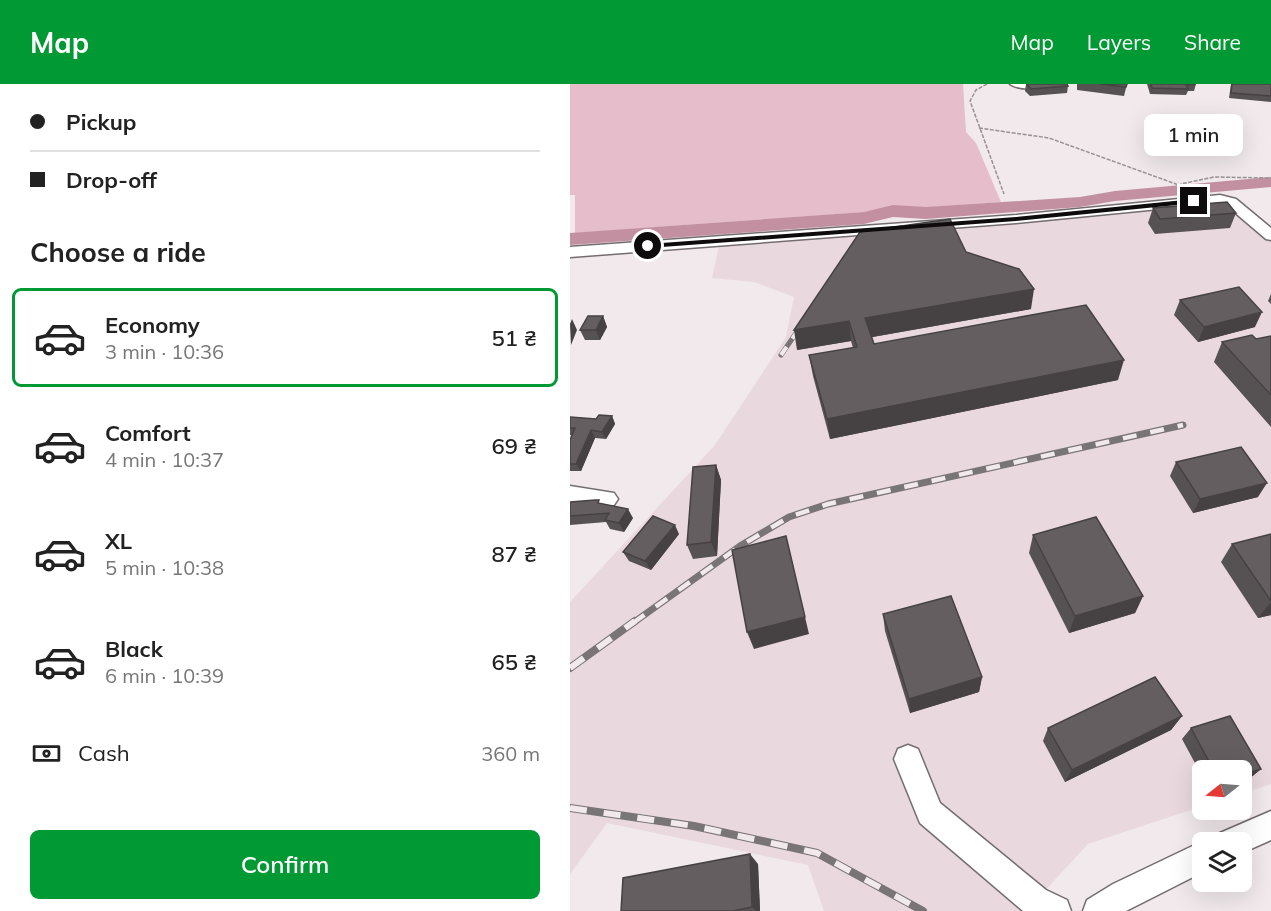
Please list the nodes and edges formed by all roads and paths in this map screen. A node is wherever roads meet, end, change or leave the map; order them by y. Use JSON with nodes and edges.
{"nodes":[{"id":1,"x":987,"y":84,"type":"edge"},
{"id":2,"x":1016,"y":84,"type":"edge"},
{"id":3,"x":1044,"y":84,"type":"edge"},
{"id":4,"x":979,"y":128,"type":"junction"},
{"id":5,"x":1271,"y":178,"type":"edge"},
{"id":6,"x":1004,"y":194,"type":"dead end"},
{"id":7,"x":1271,"y":236,"type":"edge"},
{"id":8,"x":570,"y":252,"type":"edge"},
{"id":9,"x":570,"y":494,"type":"edge"},
{"id":10,"x":608,"y":499,"type":"dead end"},
{"id":11,"x":908,"y":759,"type":"dead end"},
{"id":12,"x":1271,"y":825,"type":"edge"},
{"id":13,"x":1252,"y":833,"type":"edge"},
{"id":14,"x":1192,"y":861,"type":"edge"},
{"id":15,"x":1056,"y":911,"type":"edge"},
{"id":16,"x":1098,"y":911,"type":"edge"}],
"edges":[{"from":1,"to":4,"type":"path"},
{"from":2,"to":3,"type":"street"},
{"from":4,"to":5,"type":"path"},
{"from":4,"to":6,"type":"path"},
{"from":7,"to":8,"type":"street"},
{"from":9,"to":10,"type":"street"},
{"from":11,"to":15,"type":"street"},
{"from":12,"to":13,"type":"street"},
{"from":14,"to":16,"type":"street"}]}
